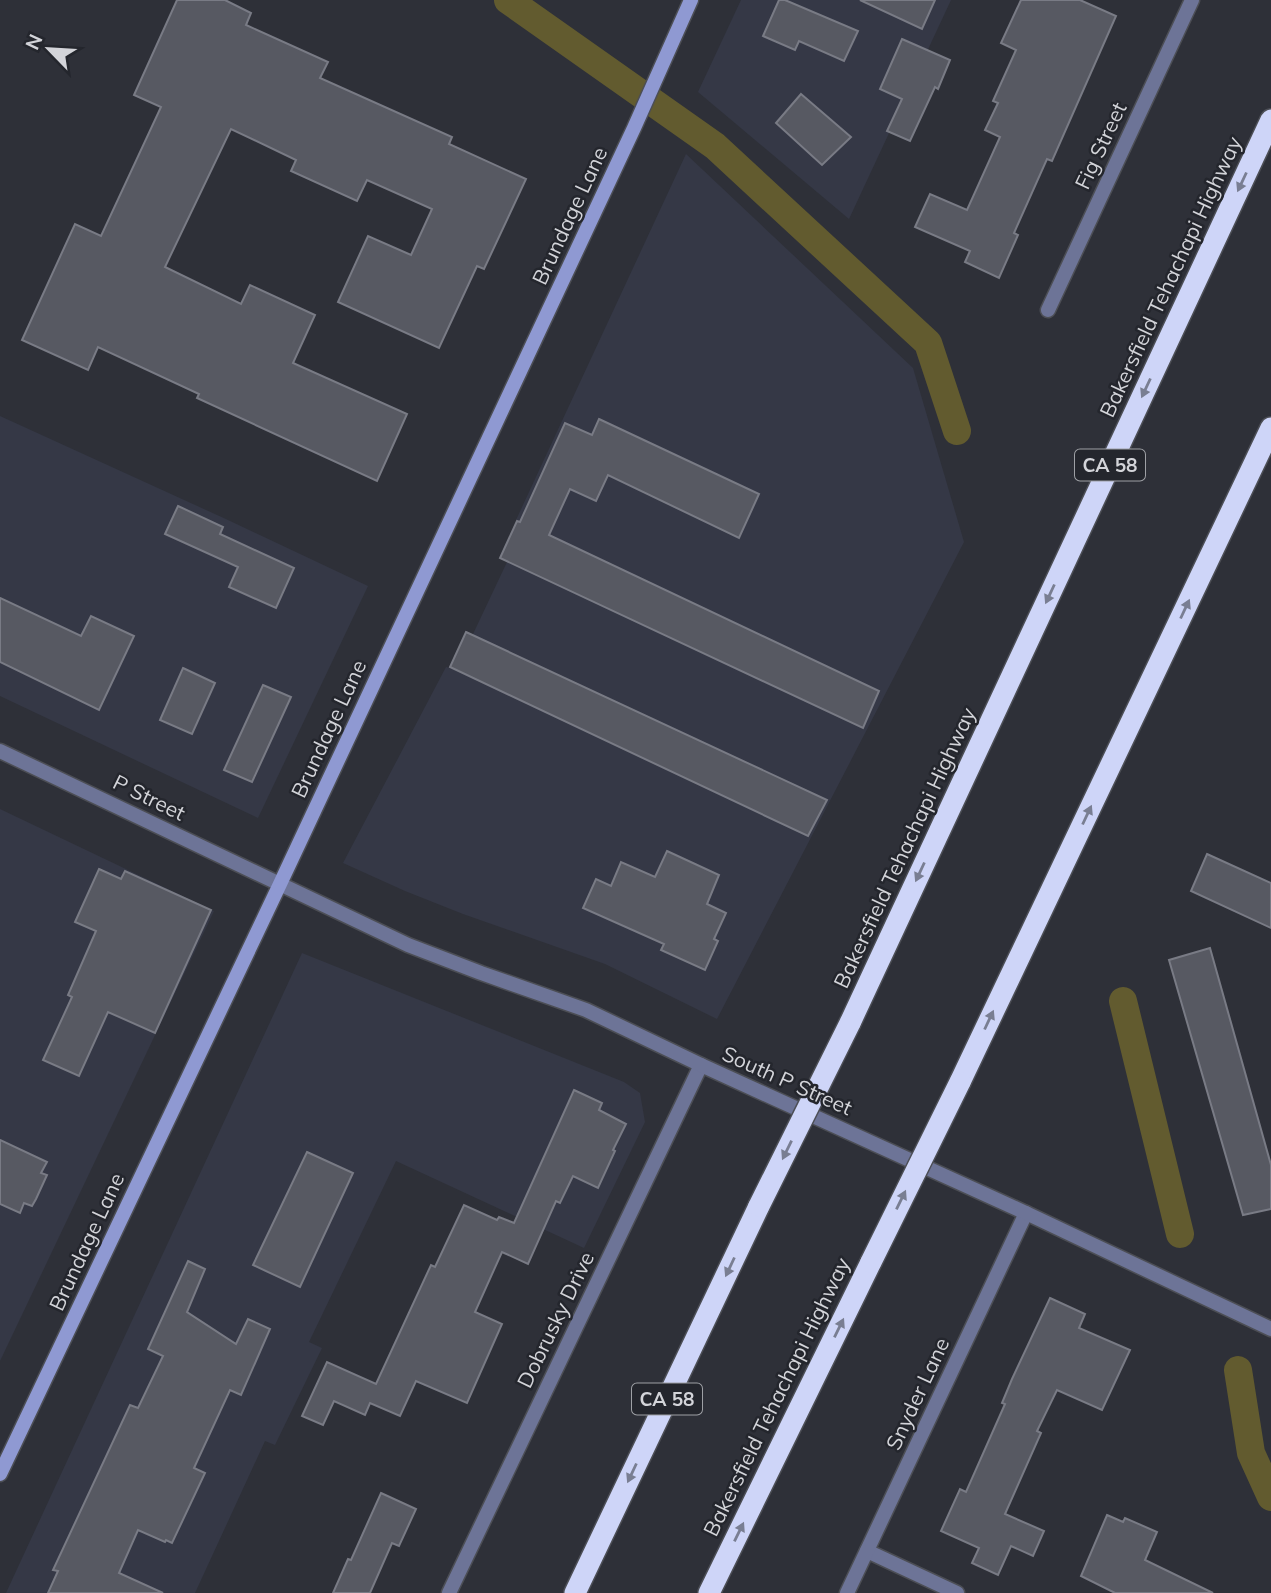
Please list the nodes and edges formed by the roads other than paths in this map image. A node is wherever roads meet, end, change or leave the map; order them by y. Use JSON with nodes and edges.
{"nodes":[{"id":1,"x":691,"y":0,"type":"edge"},
{"id":2,"x":1192,"y":0,"type":"edge"},
{"id":3,"x":1271,"y":120,"type":"edge"},
{"id":4,"x":1048,"y":310,"type":"dead end"},
{"id":5,"x":1271,"y":428,"type":"edge"},
{"id":6,"x":0,"y":751,"type":"edge"},
{"id":7,"x":280,"y":884,"type":"junction"},
{"id":8,"x":701,"y":1065,"type":"junction"},
{"id":9,"x":1026,"y":1213,"type":"junction"},
{"id":10,"x":1266,"y":1327,"type":"edge"},
{"id":11,"x":0,"y":1474,"type":"edge"},
{"id":12,"x":867,"y":1550,"type":"junction"},
{"id":13,"x":449,"y":1593,"type":"edge"},
{"id":14,"x":575,"y":1593,"type":"edge"},
{"id":15,"x":709,"y":1593,"type":"edge"},
{"id":16,"x":847,"y":1593,"type":"edge"},
{"id":17,"x":957,"y":1593,"type":"edge"}],
"edges":[{"from":1,"to":7,"type":"main road","name":"Brundage Lane"},
{"from":2,"to":4,"type":"street","name":"Fig Street"},
{"from":3,"to":14,"type":"highway","name":"Bakersfield Tehachapi Highway","number":"CA 58","one_way":true,"bridge":true},
{"from":15,"to":5,"type":"highway","name":"Bakersfield Tehachapi Highway","one_way":true,"bridge":true},
{"from":6,"to":7,"type":"street","name":"P Street"},
{"from":7,"to":8,"type":"street","name":"South P Street"},
{"from":7,"to":11,"type":"main road","name":"Brundage Lane"},
{"from":8,"to":9,"type":"street","name":"South P Street"},
{"from":8,"to":13,"type":"street","name":"Dobrusky Drive"},
{"from":9,"to":10,"type":"street","name":"South P Street"},
{"from":9,"to":12,"type":"street","name":"Snyder Lane"},
{"from":12,"to":16,"type":"street","name":"Snyder Lane"},
{"from":12,"to":17,"type":"street"}]}
